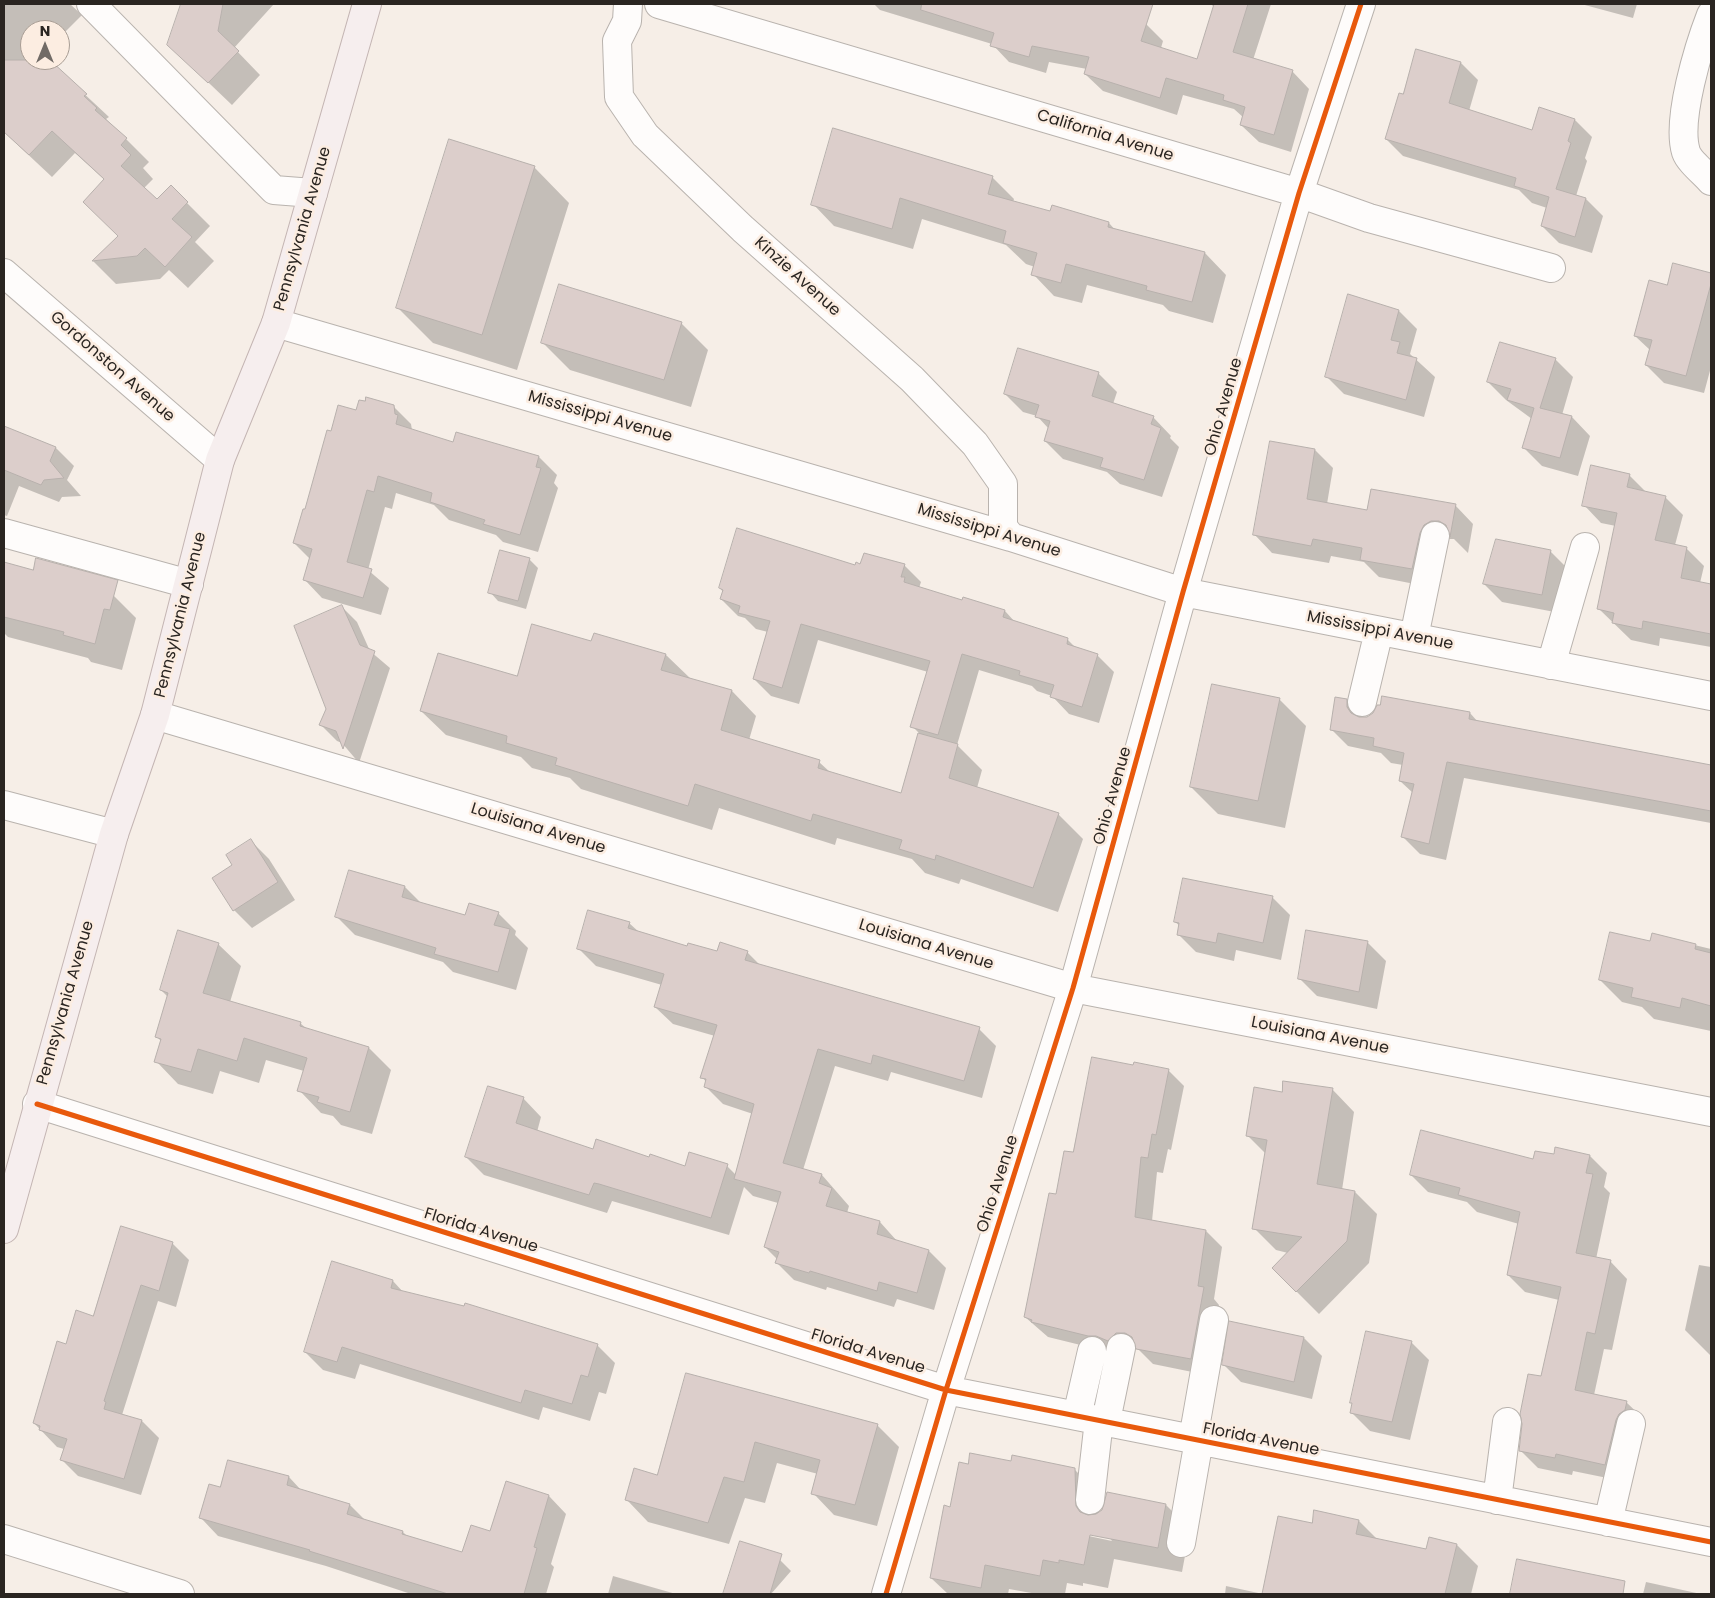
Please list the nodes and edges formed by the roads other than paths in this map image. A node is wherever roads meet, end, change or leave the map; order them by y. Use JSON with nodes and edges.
{"nodes":[{"id":1,"x":92,"y":4,"type":"edge"},
{"id":2,"x":367,"y":4,"type":"edge"},
{"id":3,"x":628,"y":4,"type":"edge"},
{"id":4,"x":659,"y":4,"type":"edge"},
{"id":5,"x":1361,"y":4,"type":"edge"},
{"id":6,"x":1711,"y":15,"type":"edge"},
{"id":7,"x":1711,"y":181,"type":"edge"},
{"id":8,"x":313,"y":193,"type":"junction"},
{"id":9,"x":1299,"y":194,"type":"junction"},
{"id":10,"x":1551,"y":268,"type":"dead end"},
{"id":11,"x":4,"y":273,"type":"edge"},
{"id":12,"x":276,"y":323,"type":"junction"},
{"id":13,"x":220,"y":460,"type":"junction"},
{"id":14,"x":4,"y":533,"type":"edge"},
{"id":15,"x":1435,"y":536,"type":"dead end"},
{"id":16,"x":1011,"y":537,"type":"junction"},
{"id":17,"x":1585,"y":547,"type":"dead end"},
{"id":18,"x":189,"y":584,"type":"junction"},
{"id":19,"x":1183,"y":592,"type":"junction"},
{"id":20,"x":1379,"y":631,"type":"junction"},
{"id":21,"x":1414,"y":637,"type":"junction"},
{"id":22,"x":1551,"y":665,"type":"junction"},
{"id":23,"x":1711,"y":696,"type":"edge"},
{"id":24,"x":1362,"y":702,"type":"dead end"},
{"id":25,"x":155,"y":715,"type":"junction"},
{"id":26,"x":4,"y":805,"type":"edge"},
{"id":27,"x":114,"y":834,"type":"junction"},
{"id":28,"x":1073,"y":988,"type":"junction"},
{"id":29,"x":37,"y":1104,"type":"junction"},
{"id":30,"x":1711,"y":1112,"type":"edge"},
{"id":31,"x":9,"y":1187,"type":"edge"},
{"id":32,"x":4,"y":1229,"type":"edge"},
{"id":33,"x":1214,"y":1320,"type":"dead end"},
{"id":34,"x":1121,"y":1348,"type":"dead end"},
{"id":35,"x":1092,"y":1351,"type":"dead end"},
{"id":36,"x":946,"y":1390,"type":"junction"},
{"id":37,"x":1094,"y":1419,"type":"junction"},
{"id":38,"x":1507,"y":1422,"type":"dead end"},
{"id":39,"x":1631,"y":1424,"type":"dead end"},
{"id":40,"x":1196,"y":1439,"type":"junction"},
{"id":41,"x":1090,"y":1500,"type":"dead end"},
{"id":42,"x":1497,"y":1500,"type":"junction"},
{"id":43,"x":1608,"y":1522,"type":"junction"},
{"id":44,"x":4,"y":1539,"type":"edge"},
{"id":45,"x":1181,"y":1542,"type":"dead end"},
{"id":46,"x":1711,"y":1542,"type":"edge"},
{"id":47,"x":180,"y":1594,"type":"edge"},
{"id":48,"x":886,"y":1594,"type":"edge"}],
"edges":[{"from":1,"to":8,"type":"street"},
{"from":2,"to":8,"type":"main road","name":"Pennsylvania Avenue"},
{"from":3,"to":16,"type":"street","name":"Kinzie Avenue"},
{"from":4,"to":9,"type":"street","name":"California Avenue"},
{"from":5,"to":9,"type":"street","name":"Ohio Avenue"},
{"from":6,"to":7,"type":"street"},
{"from":8,"to":12,"type":"main road","name":"Pennsylvania Avenue"},
{"from":9,"to":10,"type":"street","name":"California Avenue"},
{"from":9,"to":19,"type":"street","name":"Ohio Avenue"},
{"from":11,"to":13,"type":"street","name":"Gordonston Avenue"},
{"from":12,"to":13,"type":"main road","name":"Pennsylvania Avenue"},
{"from":12,"to":16,"type":"street","name":"Mississippi Avenue"},
{"from":13,"to":18,"type":"main road","name":"Pennsylvania Avenue"},
{"from":14,"to":18,"type":"street"},
{"from":15,"to":21,"type":"street"},
{"from":16,"to":19,"type":"street","name":"Mississippi Avenue"},
{"from":17,"to":22,"type":"street"},
{"from":18,"to":25,"type":"main road","name":"Pennsylvania Avenue"},
{"from":19,"to":20,"type":"street","name":"Mississippi Avenue"},
{"from":19,"to":28,"type":"street","name":"Ohio Avenue"},
{"from":20,"to":21,"type":"street","name":"Mississippi Avenue"},
{"from":20,"to":24,"type":"street"},
{"from":21,"to":22,"type":"street","name":"Mississippi Avenue"},
{"from":22,"to":23,"type":"street","name":"Mississippi Avenue"},
{"from":25,"to":27,"type":"main road","name":"Pennsylvania Avenue"},
{"from":25,"to":28,"type":"street","name":"Louisiana Avenue"},
{"from":26,"to":27,"type":"street"},
{"from":27,"to":29,"type":"main road","name":"Pennsylvania Avenue"},
{"from":28,"to":30,"type":"street","name":"Louisiana Avenue"},
{"from":28,"to":36,"type":"street","name":"Ohio Avenue"},
{"from":29,"to":31,"type":"main road","name":"Pennsylvania Avenue"},
{"from":29,"to":36,"type":"street","name":"Florida Avenue"},
{"from":31,"to":32,"type":"main road","name":"Pennsylvania Avenue"},
{"from":33,"to":40,"type":"street"},
{"from":34,"to":37,"type":"street"},
{"from":35,"to":37,"type":"street"},
{"from":36,"to":37,"type":"street","name":"Florida Avenue"},
{"from":36,"to":48,"type":"street","name":"Ohio Avenue"},
{"from":37,"to":40,"type":"street","name":"Florida Avenue"},
{"from":37,"to":41,"type":"street"},
{"from":38,"to":42,"type":"street"},
{"from":39,"to":43,"type":"street"},
{"from":40,"to":42,"type":"street","name":"Florida Avenue"},
{"from":40,"to":45,"type":"street"},
{"from":42,"to":43,"type":"street","name":"Florida Avenue"},
{"from":43,"to":46,"type":"street","name":"Florida Avenue"},
{"from":44,"to":47,"type":"street"}]}
